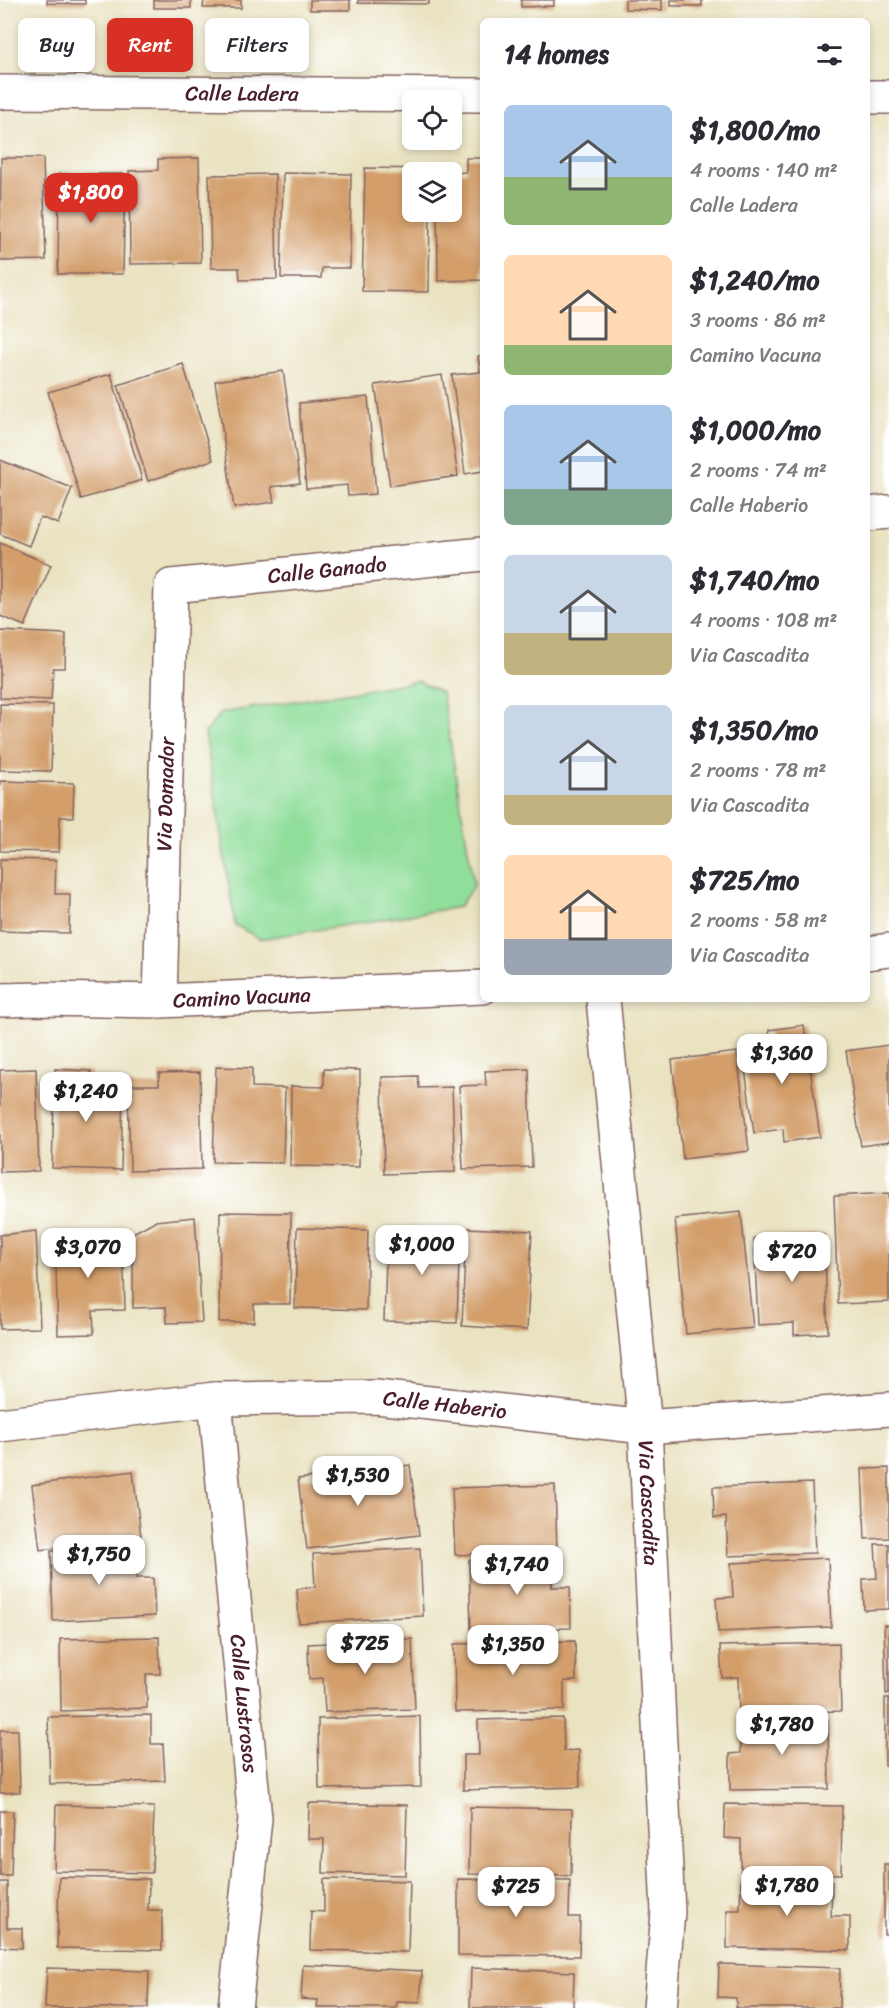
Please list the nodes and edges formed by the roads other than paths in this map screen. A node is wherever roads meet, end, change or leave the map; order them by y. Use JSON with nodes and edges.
{"nodes":[{"id":1,"x":0,"y":92,"type":"edge"},
{"id":2,"x":480,"y":95,"type":"edge"},
{"id":3,"x":870,"y":97,"type":"edge"},
{"id":4,"x":889,"y":97,"type":"edge"},
{"id":5,"x":889,"y":512,"type":"edge"},
{"id":6,"x":870,"y":514,"type":"edge"},
{"id":7,"x":480,"y":554,"type":"edge"},
{"id":8,"x":171,"y":586,"type":"joint"},
{"id":9,"x":889,"y":950,"type":"edge"},
{"id":10,"x":870,"y":953,"type":"edge"},
{"id":11,"x":480,"y":987,"type":"edge"},
{"id":12,"x":0,"y":1000,"type":"edge"},
{"id":13,"x":160,"y":1001,"type":"junction"},
{"id":14,"x":603,"y":1002,"type":"edge"},
{"id":15,"x":215,"y":1399,"type":"junction"},
{"id":16,"x":889,"y":1408,"type":"edge"},
{"id":17,"x":0,"y":1425,"type":"edge"},
{"id":18,"x":645,"y":1427,"type":"junction"},
{"id":19,"x":235,"y":2008,"type":"edge"},
{"id":20,"x":660,"y":2008,"type":"edge"}],
"edges":[{"from":1,"to":2,"type":"street","name":"Calle Ladera"},
{"from":3,"to":4,"type":"street"},
{"from":5,"to":6,"type":"street"},
{"from":7,"to":8,"type":"street","name":"Calle Ganado"},
{"from":8,"to":13,"type":"street","name":"Via Domador"},
{"from":9,"to":10,"type":"street"},
{"from":11,"to":13,"type":"street","name":"Camino Vacuna"},
{"from":12,"to":13,"type":"street","name":"Camino Vacuna"},
{"from":14,"to":18,"type":"street","name":"Via Cascadita"},
{"from":15,"to":17,"type":"street","name":"Calle Haberio"},
{"from":15,"to":18,"type":"street","name":"Calle Haberio"},
{"from":15,"to":19,"type":"street","name":"Calle Lustrosos"},
{"from":16,"to":18,"type":"street","name":"Calle Haberio"},
{"from":18,"to":20,"type":"street","name":"Via Cascadita"}]}
